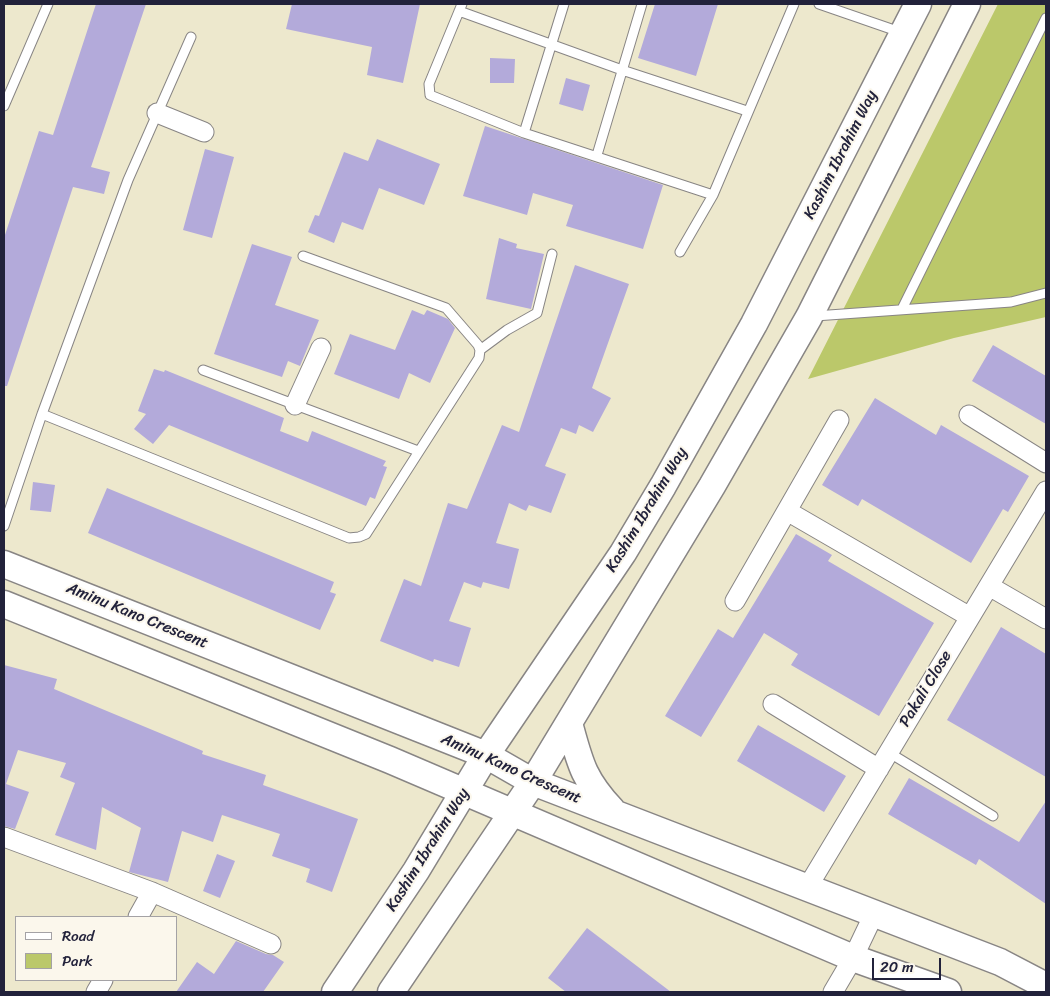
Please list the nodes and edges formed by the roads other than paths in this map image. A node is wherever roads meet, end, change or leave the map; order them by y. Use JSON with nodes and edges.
{"nodes":[{"id":1,"x":48,"y":4,"type":"edge"},
{"id":2,"x":564,"y":4,"type":"edge"},
{"id":3,"x":642,"y":4,"type":"edge"},
{"id":4,"x":794,"y":4,"type":"edge"},
{"id":5,"x":819,"y":4,"type":"edge"},
{"id":6,"x":918,"y":4,"type":"edge"},
{"id":7,"x":967,"y":4,"type":"edge"},
{"id":8,"x":460,"y":7,"type":"edge"},
{"id":9,"x":1046,"y":18,"type":"edge"},
{"id":10,"x":903,"y":33,"type":"junction"},
{"id":11,"x":191,"y":37,"type":"dead end"},
{"id":12,"x":553,"y":45,"type":"junction"},
{"id":13,"x":622,"y":70,"type":"junction"},
{"id":14,"x":4,"y":106,"type":"edge"},
{"id":15,"x":747,"y":111,"type":"junction"},
{"id":16,"x":157,"y":113,"type":"junction"},
{"id":17,"x":204,"y":132,"type":"dead end"},
{"id":18,"x":524,"y":132,"type":"junction"},
{"id":19,"x":596,"y":155,"type":"junction"},
{"id":20,"x":713,"y":195,"type":"junction"},
{"id":21,"x":680,"y":252,"type":"dead end"},
{"id":22,"x":552,"y":254,"type":"dead end"},
{"id":23,"x":303,"y":256,"type":"dead end"},
{"id":24,"x":1046,"y":293,"type":"edge"},
{"id":25,"x":902,"y":309,"type":"junction"},
{"id":26,"x":809,"y":317,"type":"junction"},
{"id":27,"x":321,"y":348,"type":"dead end"},
{"id":28,"x":480,"y":350,"type":"junction"},
{"id":29,"x":203,"y":370,"type":"dead end"},
{"id":30,"x":295,"y":405,"type":"junction"},
{"id":31,"x":42,"y":414,"type":"junction"},
{"id":32,"x":969,"y":415,"type":"dead end"},
{"id":33,"x":840,"y":420,"type":"dead end"},
{"id":34,"x":418,"y":452,"type":"junction"},
{"id":35,"x":1046,"y":463,"type":"edge"},
{"id":36,"x":1046,"y":490,"type":"edge"},
{"id":37,"x":787,"y":511,"type":"junction"},
{"id":38,"x":4,"y":526,"type":"edge"},
{"id":39,"x":4,"y":564,"type":"edge"},
{"id":40,"x":989,"y":586,"type":"junction"},
{"id":41,"x":735,"y":600,"type":"dead end"},
{"id":42,"x":4,"y":604,"type":"edge"},
{"id":43,"x":970,"y":617,"type":"junction"},
{"id":44,"x":1046,"y":619,"type":"edge"},
{"id":45,"x":773,"y":704,"type":"dead end"},
{"id":46,"x":569,"y":723,"type":"junction"},
{"id":47,"x":888,"y":752,"type":"junction"},
{"id":48,"x":486,"y":755,"type":"junction"},
{"id":49,"x":878,"y":769,"type":"junction"},
{"id":50,"x":533,"y":782,"type":"junction"},
{"id":51,"x":465,"y":792,"type":"junction"},
{"id":52,"x":512,"y":812,"type":"junction"},
{"id":53,"x":616,"y":814,"type":"junction"},
{"id":54,"x":993,"y":816,"type":"dead end"},
{"id":55,"x":546,"y":826,"type":"junction"},
{"id":56,"x":4,"y":837,"type":"edge"},
{"id":57,"x":489,"y":846,"type":"junction"},
{"id":58,"x":807,"y":888,"type":"junction"},
{"id":59,"x":152,"y":892,"type":"junction"},
{"id":60,"x":874,"y":914,"type":"junction"},
{"id":61,"x":139,"y":916,"type":"edge"},
{"id":62,"x":271,"y":944,"type":"dead end"},
{"id":63,"x":853,"y":958,"type":"junction"},
{"id":64,"x":102,"y":981,"type":"edge"},
{"id":65,"x":1046,"y":986,"type":"edge"},
{"id":66,"x":96,"y":992,"type":"edge"},
{"id":67,"x":335,"y":992,"type":"edge"},
{"id":68,"x":391,"y":992,"type":"edge"},
{"id":69,"x":832,"y":992,"type":"edge"},
{"id":70,"x":948,"y":992,"type":"edge"}],
"edges":[{"from":1,"to":14,"type":"lane"},
{"from":2,"to":12,"type":"lane"},
{"from":3,"to":13,"type":"lane"},
{"from":4,"to":15,"type":"lane"},
{"from":5,"to":10,"type":"lane"},
{"from":6,"to":10,"type":"main road","name":"Kashim Ibrahim Way"},
{"from":7,"to":26,"type":"main road"},
{"from":8,"to":12,"type":"lane"},
{"from":8,"to":18,"type":"lane"},
{"from":9,"to":25,"type":"lane"},
{"from":10,"to":48,"type":"main road","name":"Kashim Ibrahim Way"},
{"from":11,"to":16,"type":"lane"},
{"from":12,"to":13,"type":"lane"},
{"from":12,"to":18,"type":"lane"},
{"from":13,"to":15,"type":"lane"},
{"from":13,"to":19,"type":"lane"},
{"from":15,"to":20,"type":"lane"},
{"from":16,"to":17,"type":"street"},
{"from":16,"to":31,"type":"lane"},
{"from":18,"to":19,"type":"lane"},
{"from":19,"to":20,"type":"lane"},
{"from":20,"to":21,"type":"lane"},
{"from":22,"to":28,"type":"lane"},
{"from":23,"to":28,"type":"lane"},
{"from":24,"to":25,"type":"lane"},
{"from":25,"to":26,"type":"lane"},
{"from":26,"to":46,"type":"main road"},
{"from":27,"to":30,"type":"street"},
{"from":28,"to":34,"type":"lane"},
{"from":29,"to":30,"type":"lane"},
{"from":30,"to":34,"type":"lane"},
{"from":31,"to":34,"type":"lane"},
{"from":31,"to":38,"type":"lane"},
{"from":32,"to":35,"type":"street"},
{"from":33,"to":37,"type":"street"},
{"from":36,"to":40,"type":"street","name":"Pakali Close"},
{"from":37,"to":41,"type":"street"},
{"from":37,"to":43,"type":"street"},
{"from":39,"to":48,"type":"main road","name":"Aminu Kano Crescent"},
{"from":40,"to":43,"type":"street","name":"Pakali Close"},
{"from":40,"to":44,"type":"street"},
{"from":42,"to":51,"type":"main road"},
{"from":43,"to":47,"type":"street","name":"Pakali Close"},
{"from":45,"to":49,"type":"street"},
{"from":46,"to":50,"type":"main road"},
{"from":46,"to":53,"type":"main road"},
{"from":47,"to":49,"type":"street","name":"Pakali Close"},
{"from":47,"to":54,"type":"lane"},
{"from":48,"to":50,"type":"main road","name":"Aminu Kano Crescent"},
{"from":48,"to":51,"type":"main road","name":"Kashim Ibrahim Way"},
{"from":49,"to":58,"type":"street","name":"Pakali Close"},
{"from":50,"to":52,"type":"main road"},
{"from":50,"to":53,"type":"main road","name":"Aminu Kano Crescent"},
{"from":51,"to":52,"type":"main road"},
{"from":51,"to":67,"type":"main road","name":"Kashim Ibrahim Way"},
{"from":52,"to":55,"type":"main road"},
{"from":52,"to":57,"type":"main road"},
{"from":53,"to":58,"type":"main road","name":"Aminu Kano Crescent"},
{"from":55,"to":57,"type":"main road"},
{"from":55,"to":63,"type":"main road"},
{"from":56,"to":59,"type":"street"},
{"from":57,"to":68,"type":"main road"},
{"from":58,"to":60,"type":"main road","name":"Aminu Kano Crescent"},
{"from":59,"to":61,"type":"street"},
{"from":59,"to":62,"type":"street"},
{"from":60,"to":63,"type":"street"},
{"from":60,"to":65,"type":"main road","name":"Aminu Kano Crescent"},
{"from":63,"to":69,"type":"street"},
{"from":63,"to":70,"type":"main road"},
{"from":64,"to":66,"type":"street"}]}
